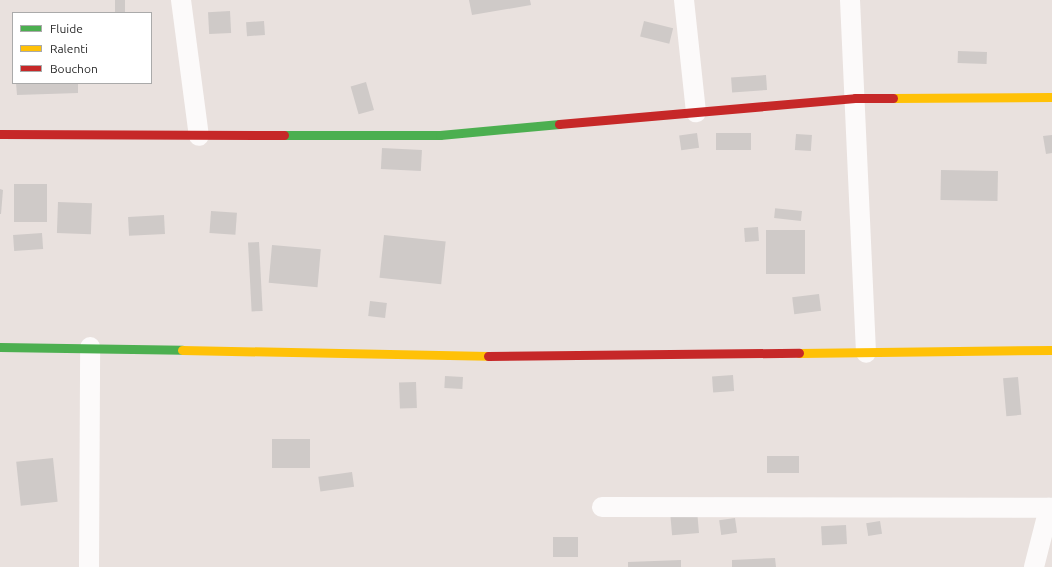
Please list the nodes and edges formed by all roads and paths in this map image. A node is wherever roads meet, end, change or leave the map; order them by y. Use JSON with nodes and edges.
{"nodes":[{"id":1,"x":181,"y":0,"type":"edge"},
{"id":2,"x":684,"y":0,"type":"edge"},
{"id":3,"x":850,"y":0,"type":"edge"},
{"id":4,"x":1052,"y":97,"type":"edge"},
{"id":5,"x":855,"y":98,"type":"junction"},
{"id":6,"x":696,"y":112,"type":"junction"},
{"id":7,"x":0,"y":134,"type":"edge"},
{"id":8,"x":199,"y":136,"type":"junction"},
{"id":9,"x":0,"y":347,"type":"edge"},
{"id":10,"x":90,"y":347,"type":"junction"},
{"id":11,"x":1052,"y":350,"type":"edge"},
{"id":12,"x":866,"y":352,"type":"junction"},
{"id":13,"x":602,"y":507,"type":"dead end"},
{"id":14,"x":1050,"y":508,"type":"edge"},
{"id":15,"x":89,"y":567,"type":"edge"},
{"id":16,"x":1034,"y":567,"type":"edge"}],
"edges":[{"from":1,"to":8,"type":"street"},
{"from":2,"to":6,"type":"street"},
{"from":3,"to":5,"type":"street"},
{"from":4,"to":5,"type":"street"},
{"from":5,"to":6,"type":"street"},
{"from":5,"to":12,"type":"street"},
{"from":6,"to":8,"type":"street"},
{"from":7,"to":8,"type":"street"},
{"from":9,"to":10,"type":"street"},
{"from":10,"to":12,"type":"street"},
{"from":10,"to":15,"type":"street"},
{"from":11,"to":12,"type":"street"},
{"from":13,"to":14,"type":"street"},
{"from":14,"to":16,"type":"street"}]}
